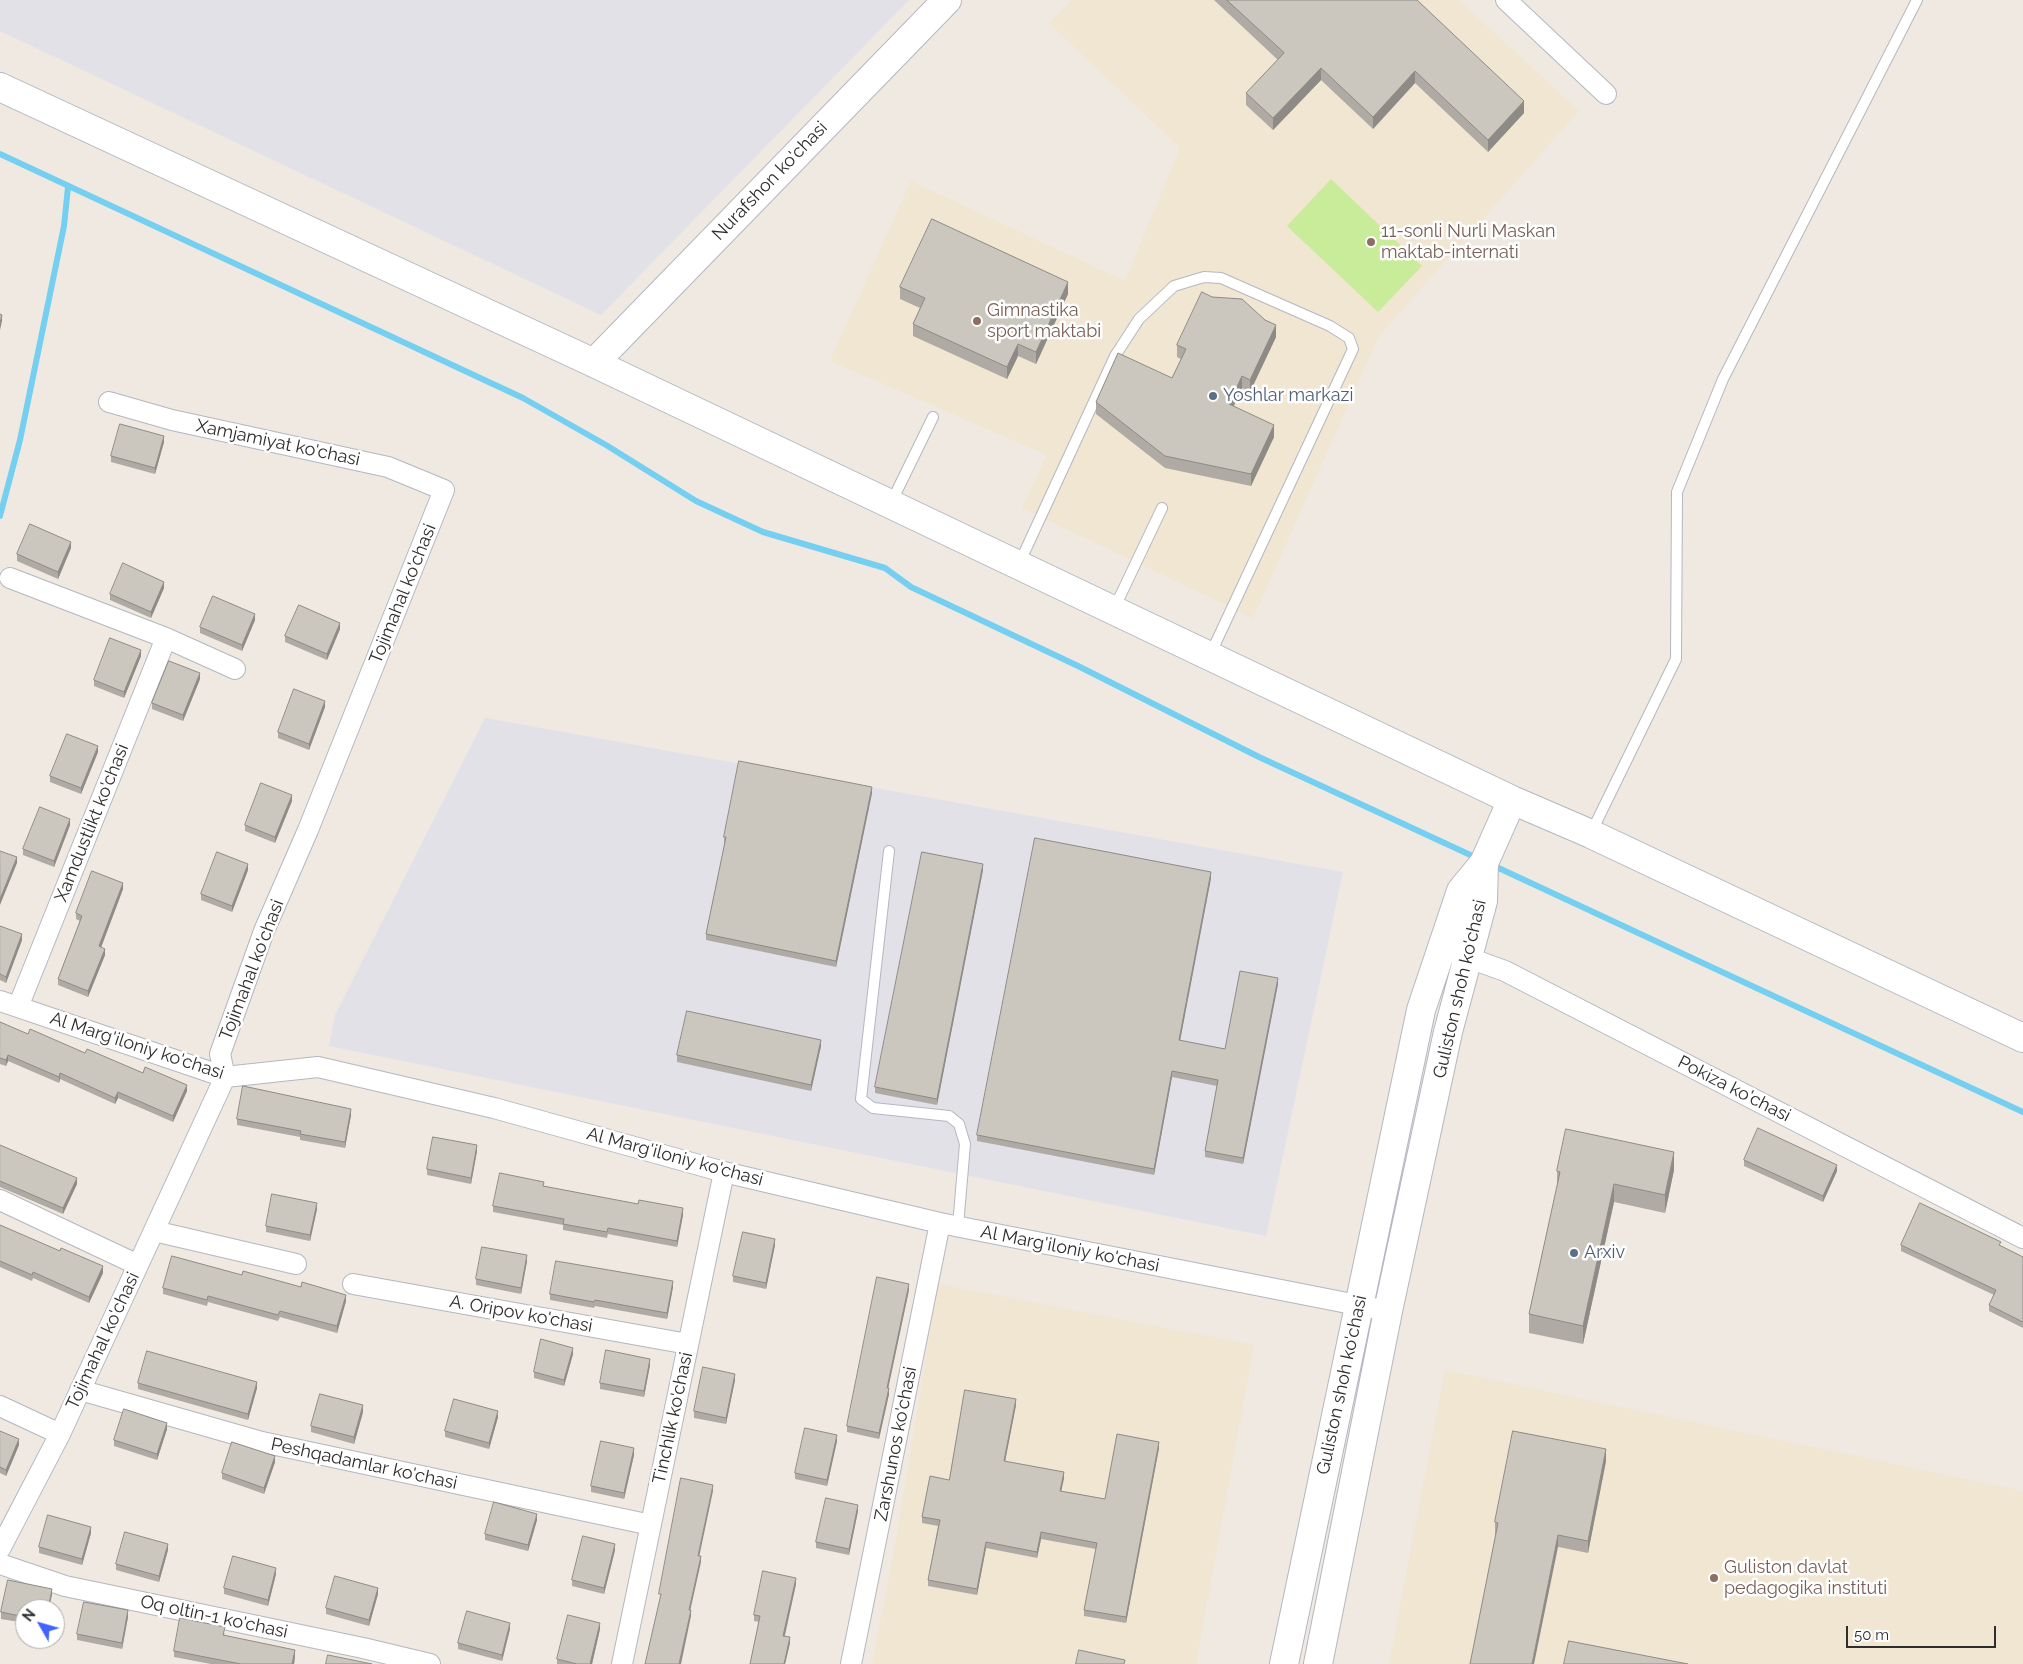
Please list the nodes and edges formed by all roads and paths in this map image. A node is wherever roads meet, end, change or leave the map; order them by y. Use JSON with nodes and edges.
{"nodes":[{"id":1,"x":946,"y":0,"type":"edge"},
{"id":2,"x":1506,"y":0,"type":"edge"},
{"id":3,"x":1917,"y":0,"type":"edge"},
{"id":4,"x":0,"y":87,"type":"edge"},
{"id":5,"x":1606,"y":94,"type":"dead end"},
{"id":6,"x":594,"y":363,"type":"junction"},
{"id":7,"x":109,"y":402,"type":"dead end"},
{"id":8,"x":932,"y":417,"type":"dead end"},
{"id":9,"x":444,"y":490,"type":"joint"},
{"id":10,"x":891,"y":504,"type":"junction"},
{"id":11,"x":1162,"y":508,"type":"dead end"},
{"id":12,"x":1019,"y":565,"type":"junction"},
{"id":13,"x":10,"y":578,"type":"dead end"},
{"id":14,"x":1114,"y":610,"type":"junction"},
{"id":15,"x":166,"y":638,"type":"junction"},
{"id":16,"x":1209,"y":656,"type":"junction"},
{"id":17,"x":235,"y":669,"type":"dead end"},
{"id":18,"x":1508,"y":809,"type":"junction"},
{"id":19,"x":1591,"y":834,"type":"junction"},
{"id":20,"x":889,"y":851,"type":"dead end"},
{"id":21,"x":1484,"y":863,"type":"junction"},
{"id":22,"x":1442,"y":949,"type":"junction"},
{"id":23,"x":1468,"y":958,"type":"junction"},
{"id":24,"x":9,"y":1004,"type":"edge"},
{"id":25,"x":2023,"y":1038,"type":"edge"},
{"id":26,"x":225,"y":1077,"type":"junction"},
{"id":27,"x":724,"y":1172,"type":"junction"},
{"id":28,"x":0,"y":1200,"type":"edge"},
{"id":29,"x":949,"y":1225,"type":"junction"},
{"id":30,"x":154,"y":1231,"type":"junction"},
{"id":31,"x":2023,"y":1238,"type":"edge"},
{"id":32,"x":296,"y":1264,"type":"dead end"},
{"id":33,"x":138,"y":1265,"type":"junction"},
{"id":34,"x":353,"y":1284,"type":"dead end"},
{"id":35,"x":1358,"y":1307,"type":"junction"},
{"id":36,"x":1388,"y":1311,"type":"junction"},
{"id":37,"x":688,"y":1344,"type":"junction"},
{"id":38,"x":80,"y":1390,"type":"junction"},
{"id":39,"x":0,"y":1406,"type":"edge"},
{"id":40,"x":60,"y":1434,"type":"junction"},
{"id":41,"x":651,"y":1525,"type":"junction"},
{"id":42,"x":0,"y":1549,"type":"edge"},
{"id":43,"x":0,"y":1564,"type":"edge"},
{"id":44,"x":430,"y":1664,"type":"edge"},
{"id":45,"x":622,"y":1664,"type":"edge"},
{"id":46,"x":851,"y":1664,"type":"edge"},
{"id":47,"x":1284,"y":1664,"type":"edge"},
{"id":48,"x":1318,"y":1664,"type":"edge"}],
"edges":[{"from":1,"to":6,"type":"main road","name":"Nurafshon ko'chasi"},
{"from":2,"to":5,"type":"street"},
{"from":3,"to":19,"type":"lane"},
{"from":4,"to":6,"type":"main road"},
{"from":6,"to":10,"type":"main road"},
{"from":7,"to":9,"type":"street","name":"Xamjamiyat ko'chasi"},
{"from":8,"to":10,"type":"lane"},
{"from":9,"to":26,"type":"street","name":"Tojimahal ko'chasi"},
{"from":10,"to":12,"type":"main road"},
{"from":11,"to":14,"type":"lane"},
{"from":12,"to":14,"type":"main road"},
{"from":12,"to":16,"type":"lane"},
{"from":13,"to":15,"type":"street"},
{"from":14,"to":16,"type":"main road"},
{"from":15,"to":17,"type":"street"},
{"from":15,"to":24,"type":"street","name":"Xamdustlikt ko'chasi"},
{"from":16,"to":18,"type":"main road"},
{"from":18,"to":19,"type":"main road"},
{"from":18,"to":21,"type":"main road"},
{"from":19,"to":25,"type":"main road"},
{"from":20,"to":29,"type":"lane"},
{"from":21,"to":22,"type":"main road","name":"Guliston shoh ko'chasi"},
{"from":21,"to":23,"type":"main road","name":"Guliston shoh ko'chasi"},
{"from":22,"to":23,"type":"street","name":"Pokiza ko'chasi"},
{"from":22,"to":35,"type":"main road","name":"Guliston shoh ko'chasi"},
{"from":23,"to":31,"type":"street","name":"Pokiza ko'chasi"},
{"from":23,"to":36,"type":"main road","name":"Guliston shoh ko'chasi"},
{"from":24,"to":26,"type":"street","name":"Al Marg'iloniy ko'chasi"},
{"from":26,"to":27,"type":"street","name":"Al Marg'iloniy ko'chasi"},
{"from":26,"to":30,"type":"street","name":"Tojimahal ko'chasi"},
{"from":27,"to":29,"type":"street","name":"Al Marg'iloniy ko'chasi"},
{"from":27,"to":37,"type":"street","name":"Tinchlik ko'chasi"},
{"from":28,"to":33,"type":"street"},
{"from":29,"to":35,"type":"street","name":"Al Marg'iloniy ko'chasi"},
{"from":29,"to":46,"type":"street","name":"Zarshunos ko'chasi"},
{"from":30,"to":32,"type":"street"},
{"from":30,"to":33,"type":"street","name":"Tojimahal ko'chasi"},
{"from":33,"to":38,"type":"street","name":"Tojimahal ko'chasi"},
{"from":34,"to":37,"type":"street","name":"A. Oripov ko'chasi"},
{"from":35,"to":36,"type":"street","name":"Al Marg'iloniy ko'chasi"},
{"from":35,"to":47,"type":"main road","name":"Guliston shoh ko'chasi"},
{"from":36,"to":48,"type":"main road","name":"Guliston shoh ko'chasi"},
{"from":37,"to":41,"type":"street","name":"Tinchlik ko'chasi"},
{"from":38,"to":40,"type":"street","name":"Tojimahal ko'chasi"},
{"from":38,"to":41,"type":"street","name":"Peshqadamlar ko'chasi"},
{"from":39,"to":40,"type":"street"},
{"from":40,"to":42,"type":"street","name":"Tojimahal ko'chasi"},
{"from":41,"to":45,"type":"street","name":"Tinchlik ko'chasi"},
{"from":43,"to":44,"type":"street","name":"Oq oltin-1 ko'chasi"}]}
